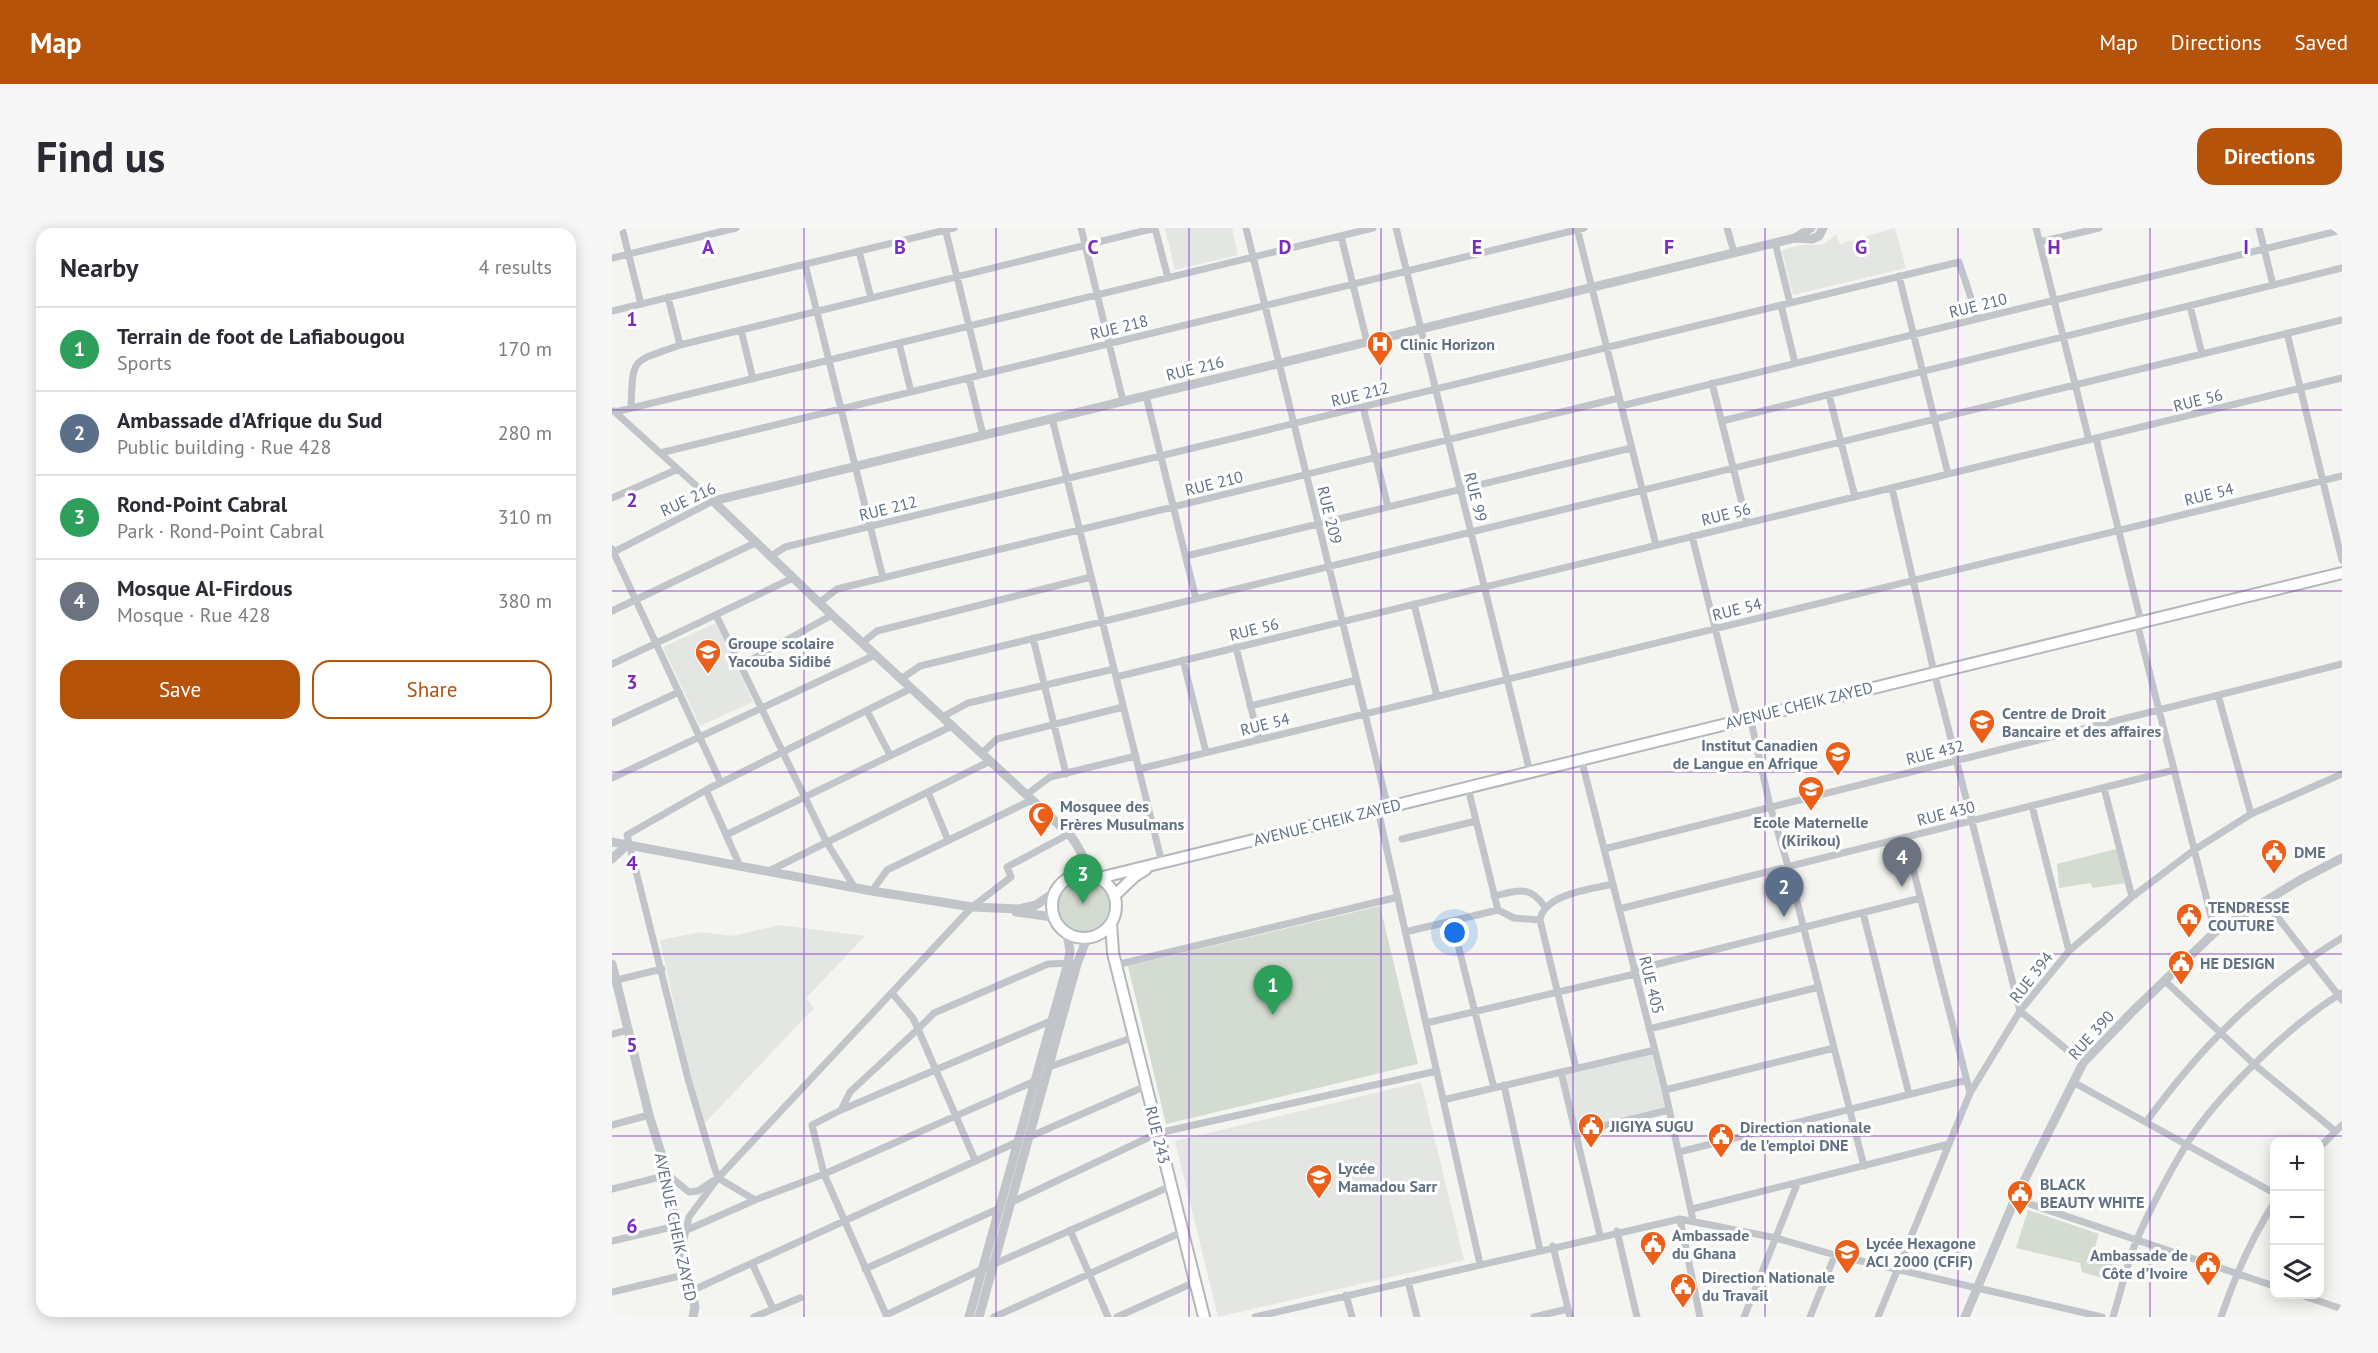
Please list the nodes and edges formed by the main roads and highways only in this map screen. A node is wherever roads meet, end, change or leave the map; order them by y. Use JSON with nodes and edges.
{"nodes":[{"id":1,"x":2341,"y":577,"type":"edge"},
{"id":2,"x":1157,"y":864,"type":"junction"},
{"id":3,"x":1096,"y":877,"type":"junction"},
{"id":4,"x":1114,"y":896,"type":"junction"},
{"id":5,"x":1111,"y":923,"type":"junction"},
{"id":6,"x":1089,"y":938,"type":"junction"},
{"id":7,"x":1113,"y":953,"type":"junction"},
{"id":8,"x":1204,"y":1317,"type":"edge"}],
"edges":[{"from":1,"to":2,"type":"main road","name":"AVENUE CHEIK ZAYED"},
{"from":2,"to":3,"type":"main road","name":"AVENUE CHEIK ZAYED"},
{"from":2,"to":4,"type":"main road","name":"AVENUE CHEIK ZAYED"},
{"from":3,"to":4,"type":"main road"},
{"from":3,"to":6,"type":"main road"},
{"from":4,"to":5,"type":"main road"},
{"from":5,"to":6,"type":"main road"},
{"from":5,"to":7,"type":"main road","name":"RUE 243"},
{"from":6,"to":7,"type":"main road"},
{"from":7,"to":8,"type":"main road","name":"RUE 243"}]}
